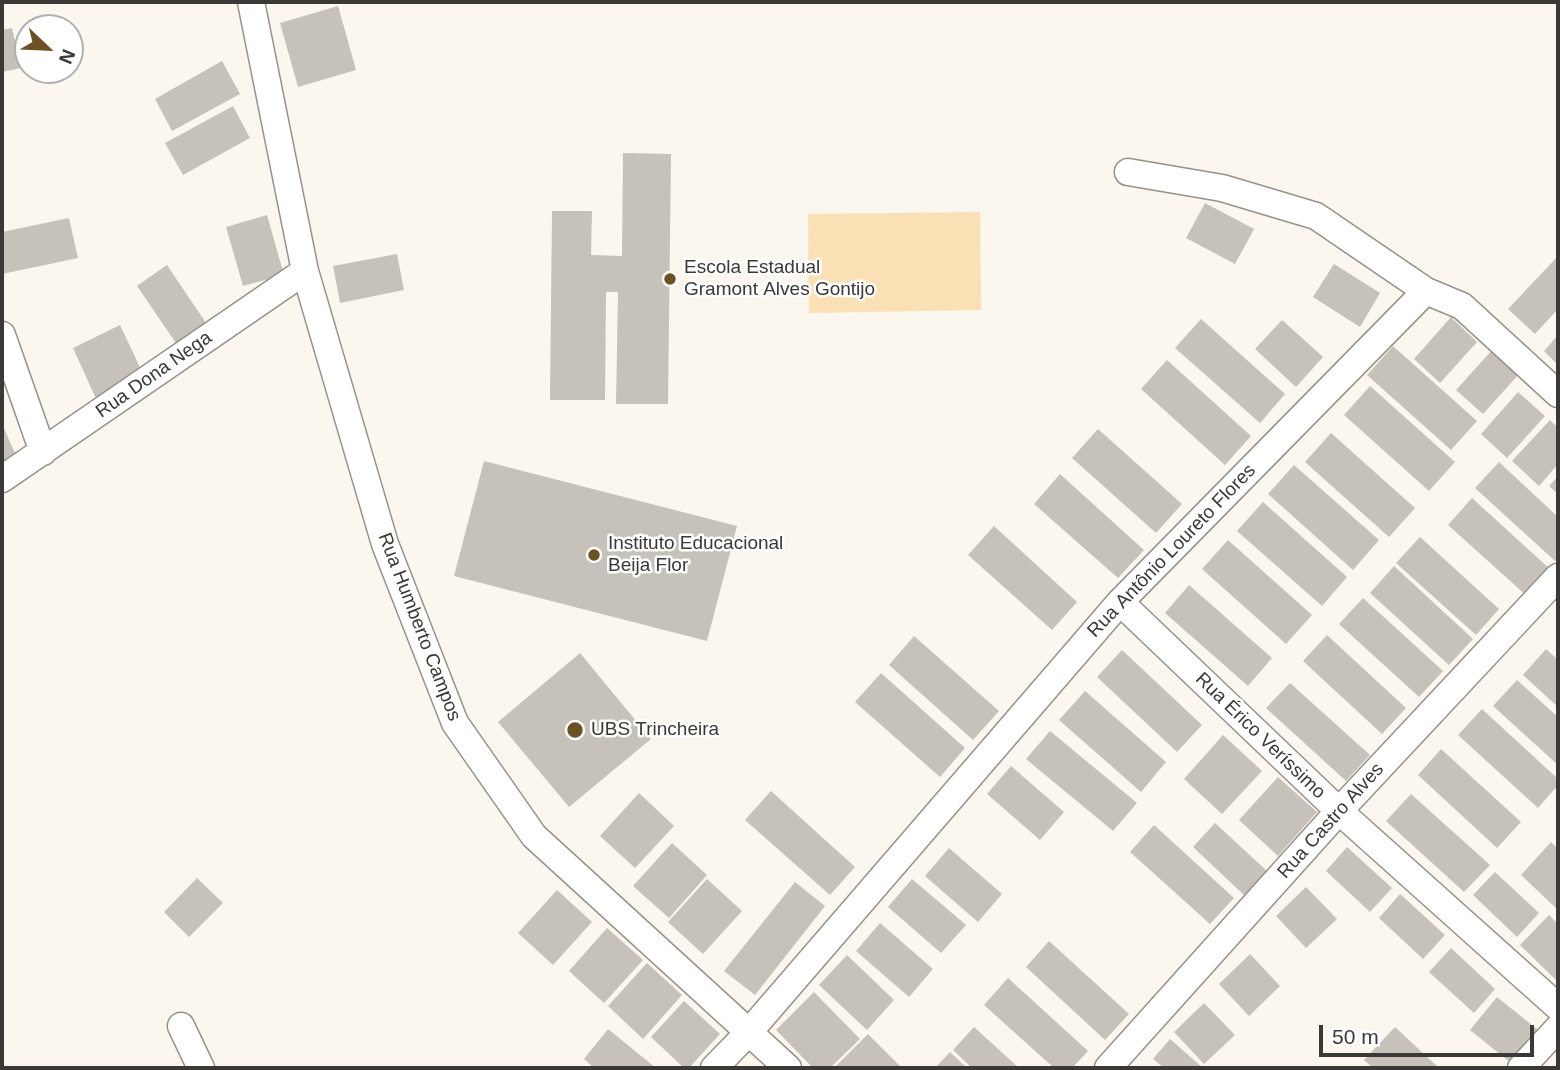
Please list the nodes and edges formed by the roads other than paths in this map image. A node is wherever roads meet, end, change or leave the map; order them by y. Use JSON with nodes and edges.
{"nodes":[{"id":1,"x":251,"y":2,"type":"edge"},
{"id":2,"x":1128,"y":172,"type":"dead end"},
{"id":3,"x":305,"y":271,"type":"junction"},
{"id":4,"x":1426,"y":291,"type":"junction"},
{"id":5,"x":2,"y":335,"type":"edge"},
{"id":6,"x":1558,"y":394,"type":"edge"},
{"id":7,"x":43,"y":452,"type":"junction"},
{"id":8,"x":2,"y":479,"type":"edge"},
{"id":9,"x":1558,"y":577,"type":"edge"},
{"id":10,"x":1120,"y":602,"type":"junction"},
{"id":11,"x":1339,"y":811,"type":"junction"},
{"id":12,"x":1558,"y":1007,"type":"edge"},
{"id":13,"x":181,"y":1026,"type":"dead end"},
{"id":14,"x":1558,"y":1028,"type":"edge"},
{"id":15,"x":749,"y":1032,"type":"junction"},
{"id":16,"x":201,"y":1068,"type":"edge"},
{"id":17,"x":714,"y":1068,"type":"edge"},
{"id":18,"x":788,"y":1068,"type":"edge"},
{"id":19,"x":1108,"y":1068,"type":"edge"},
{"id":20,"x":1521,"y":1068,"type":"edge"}],
"edges":[{"from":1,"to":3,"type":"street","name":"Rua Humberto Campos"},
{"from":2,"to":4,"type":"street"},
{"from":3,"to":7,"type":"street","name":"Rua Dona Nega"},
{"from":3,"to":15,"type":"street","name":"Rua Humberto Campos"},
{"from":4,"to":6,"type":"street"},
{"from":4,"to":10,"type":"street","name":"Rua Antônio Loureto Flores"},
{"from":5,"to":7,"type":"street"},
{"from":7,"to":8,"type":"street","name":"Rua Dona Nega"},
{"from":9,"to":11,"type":"street","name":"Rua Castro Alves"},
{"from":10,"to":11,"type":"street","name":"Rua Érico Veríssimo"},
{"from":10,"to":15,"type":"street","name":"Rua Antônio Loureto Flores"},
{"from":11,"to":12,"type":"street","name":"Rua Érico Veríssimo"},
{"from":11,"to":19,"type":"street","name":"Rua Castro Alves"},
{"from":13,"to":16,"type":"street"},
{"from":14,"to":20,"type":"street"},
{"from":15,"to":17,"type":"street","name":"Rua Antônio Loureto Flores"},
{"from":15,"to":18,"type":"street","name":"Rua Humberto Campos"}]}
